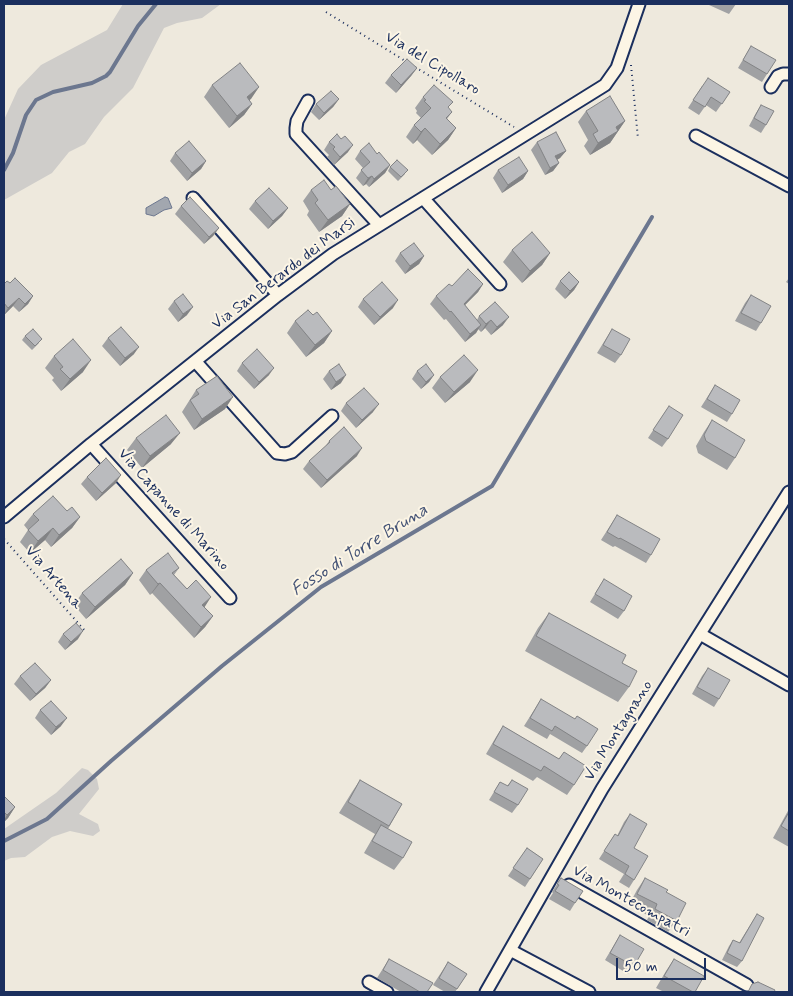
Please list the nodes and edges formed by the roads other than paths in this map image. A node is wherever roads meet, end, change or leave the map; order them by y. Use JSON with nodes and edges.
{"nodes":[{"id":1,"x":639,"y":4,"type":"edge"},
{"id":2,"x":789,"y":74,"type":"edge"},
{"id":3,"x":771,"y":87,"type":"dead end"},
{"id":4,"x":308,"y":101,"type":"dead end"},
{"id":5,"x":696,"y":136,"type":"dead end"},
{"id":6,"x":789,"y":186,"type":"edge"},
{"id":7,"x":193,"y":198,"type":"edge"},
{"id":8,"x":423,"y":198,"type":"junction"},
{"id":9,"x":379,"y":225,"type":"junction"},
{"id":10,"x":500,"y":284,"type":"dead end"},
{"id":11,"x":278,"y":295,"type":"junction"},
{"id":12,"x":196,"y":362,"type":"junction"},
{"id":13,"x":332,"y":416,"type":"dead end"},
{"id":14,"x":91,"y":444,"type":"junction"},
{"id":15,"x":789,"y":492,"type":"edge"},
{"id":16,"x":4,"y":517,"type":"edge"},
{"id":17,"x":230,"y":598,"type":"dead end"},
{"id":18,"x":700,"y":634,"type":"junction"},
{"id":19,"x":789,"y":684,"type":"edge"},
{"id":20,"x":552,"y":876,"type":"junction"},
{"id":21,"x":510,"y":950,"type":"junction"},
{"id":22,"x":369,"y":982,"type":"dead end"},
{"id":23,"x":747,"y":985,"type":"dead end"},
{"id":24,"x":387,"y":992,"type":"edge"},
{"id":25,"x":486,"y":992,"type":"edge"},
{"id":26,"x":589,"y":992,"type":"edge"}],
"edges":[{"from":1,"to":8,"type":"street","name":"Via San Berardo dei Marsi"},
{"from":2,"to":3,"type":"street"},
{"from":4,"to":9,"type":"street"},
{"from":5,"to":6,"type":"street"},
{"from":7,"to":11,"type":"street"},
{"from":8,"to":9,"type":"street","name":"Via San Berardo dei Marsi"},
{"from":8,"to":10,"type":"street"},
{"from":9,"to":11,"type":"street","name":"Via San Berardo dei Marsi"},
{"from":11,"to":12,"type":"street","name":"Via San Berardo dei Marsi"},
{"from":12,"to":13,"type":"street"},
{"from":12,"to":14,"type":"street","name":"Via San Berardo dei Marsi"},
{"from":14,"to":16,"type":"street","name":"Via San Berardo dei Marsi"},
{"from":14,"to":17,"type":"street","name":"Via Capanne di Marino"},
{"from":15,"to":18,"type":"street","name":"Via Montagnano"},
{"from":18,"to":19,"type":"street"},
{"from":18,"to":20,"type":"street","name":"Via Montagnano"},
{"from":20,"to":21,"type":"street","name":"Via Montagnano"},
{"from":20,"to":23,"type":"street","name":"Via Montecompatri"},
{"from":21,"to":25,"type":"street","name":"Via Montagnano"},
{"from":21,"to":26,"type":"street"},
{"from":22,"to":24,"type":"street"}]}
